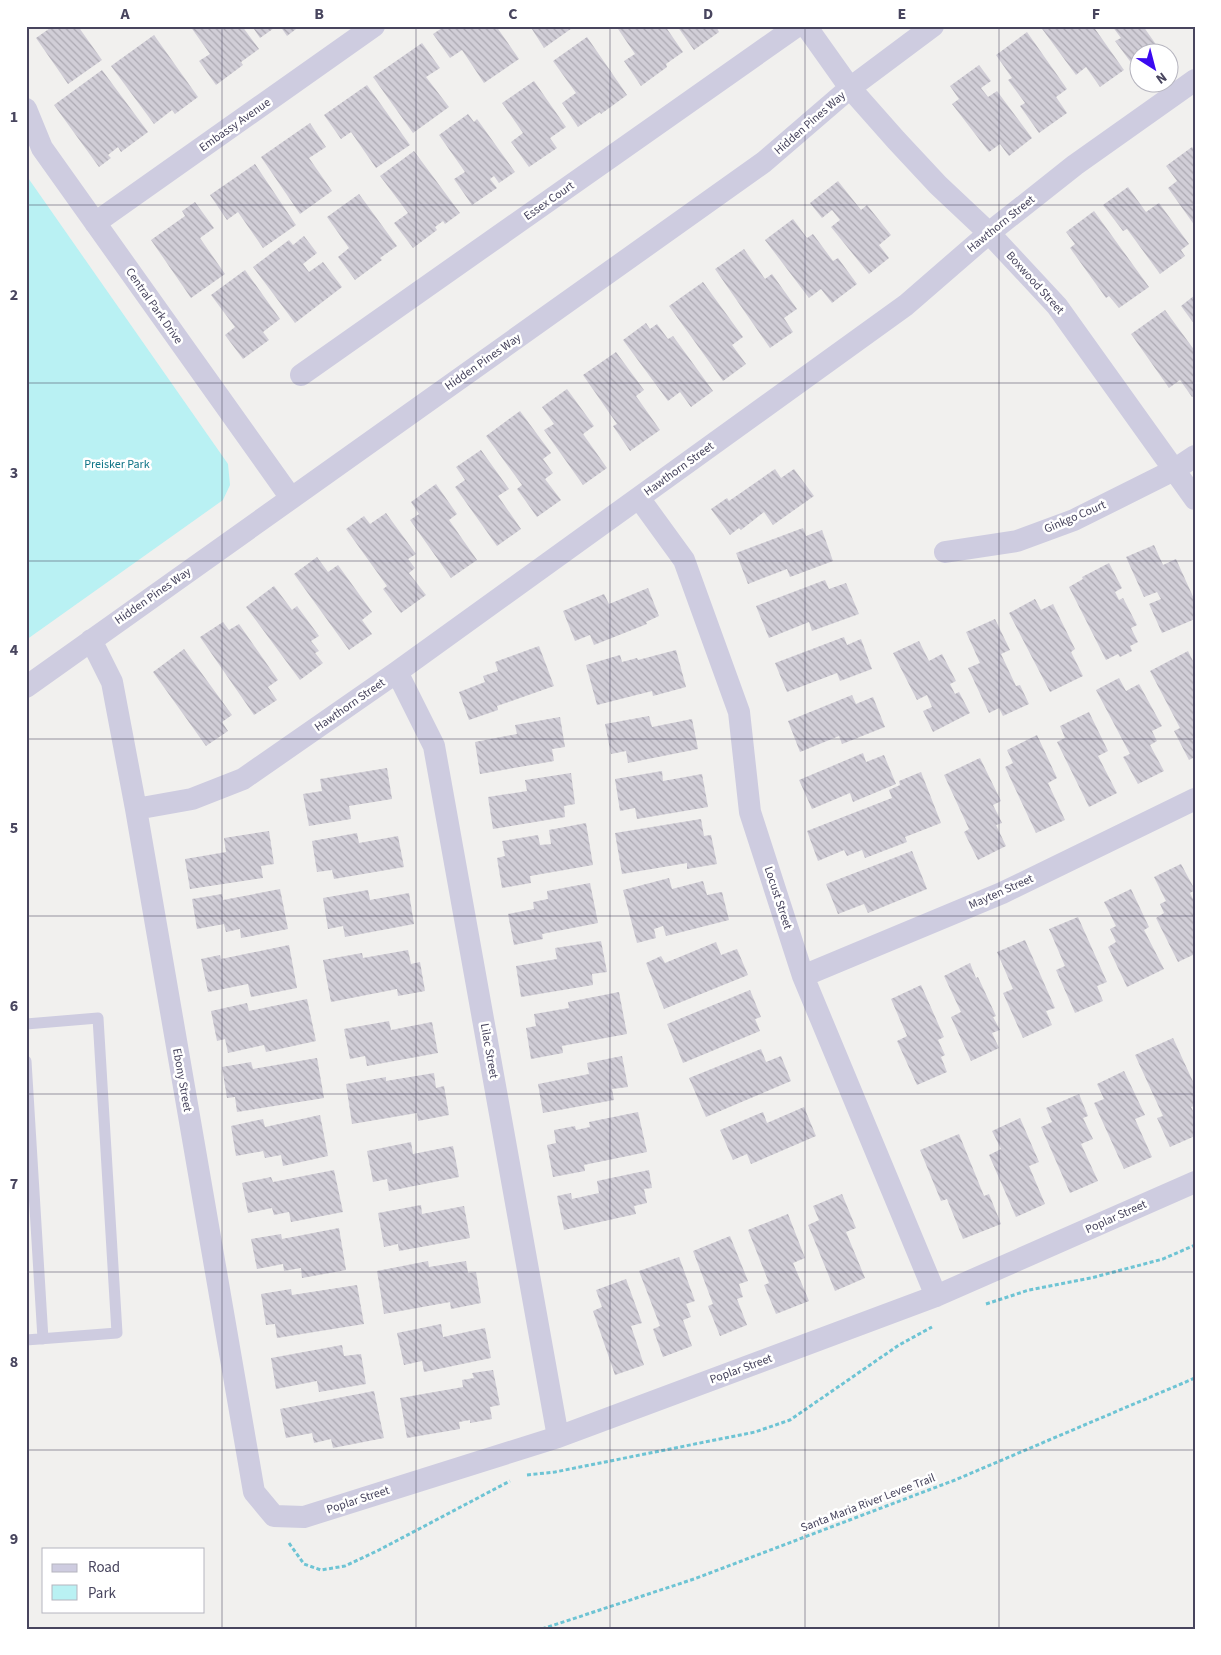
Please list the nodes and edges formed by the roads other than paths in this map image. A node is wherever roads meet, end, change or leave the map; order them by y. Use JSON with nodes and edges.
{"nodes":[{"id":1,"x":374,"y":26,"type":"edge"},
{"id":2,"x":797,"y":26,"type":"edge"},
{"id":3,"x":806,"y":26,"type":"edge"},
{"id":4,"x":933,"y":26,"type":"edge"},
{"id":5,"x":1195,"y":80,"type":"edge"},
{"id":6,"x":850,"y":88,"type":"junction"},
{"id":7,"x":26,"y":109,"type":"edge"},
{"id":8,"x":95,"y":223,"type":"junction"},
{"id":9,"x":989,"y":233,"type":"junction"},
{"id":10,"x":300,"y":375,"type":"dead end"},
{"id":11,"x":1195,"y":456,"type":"edge"},
{"id":12,"x":1174,"y":470,"type":"junction"},
{"id":13,"x":291,"y":498,"type":"junction"},
{"id":14,"x":639,"y":498,"type":"junction"},
{"id":15,"x":1195,"y":498,"type":"edge"},
{"id":16,"x":945,"y":552,"type":"dead end"},
{"id":17,"x":91,"y":640,"type":"junction"},
{"id":18,"x":397,"y":672,"type":"junction"},
{"id":19,"x":26,"y":687,"type":"edge"},
{"id":20,"x":1195,"y":799,"type":"edge"},
{"id":21,"x":136,"y":809,"type":"junction"},
{"id":22,"x":803,"y":976,"type":"junction"},
{"id":23,"x":26,"y":1024,"type":"edge"},
{"id":24,"x":26,"y":1062,"type":"edge"},
{"id":25,"x":1195,"y":1182,"type":"edge"},
{"id":26,"x":936,"y":1296,"type":"junction"},
{"id":27,"x":43,"y":1339,"type":"junction"},
{"id":28,"x":26,"y":1340,"type":"edge"},
{"id":29,"x":558,"y":1437,"type":"junction"},
{"id":30,"x":274,"y":1516,"type":"joint"}],
"edges":[{"from":1,"to":8,"type":"street","name":"Embassy Avenue"},
{"from":2,"to":10,"type":"street","name":"Essex Court"},
{"from":3,"to":6,"type":"street","name":"Boxwood Street"},
{"from":4,"to":6,"type":"street","name":"Hidden Pines Way"},
{"from":5,"to":9,"type":"street","name":"Hawthorn Street"},
{"from":6,"to":9,"type":"street","name":"Boxwood Street"},
{"from":6,"to":13,"type":"street","name":"Hidden Pines Way"},
{"from":7,"to":8,"type":"street","name":"Central Park Drive"},
{"from":8,"to":13,"type":"street","name":"Central Park Drive"},
{"from":9,"to":12,"type":"street","name":"Boxwood Street"},
{"from":9,"to":14,"type":"street","name":"Hawthorn Street"},
{"from":11,"to":12,"type":"street","name":"Ginkgo Court"},
{"from":12,"to":15,"type":"street","name":"Boxwood Street"},
{"from":12,"to":16,"type":"street","name":"Ginkgo Court"},
{"from":13,"to":17,"type":"street","name":"Hidden Pines Way"},
{"from":14,"to":18,"type":"street","name":"Hawthorn Street"},
{"from":14,"to":22,"type":"street","name":"Locust Street"},
{"from":17,"to":19,"type":"street","name":"Hidden Pines Way"},
{"from":17,"to":21,"type":"street","name":"Ebony Street"},
{"from":18,"to":21,"type":"street","name":"Hawthorn Street"},
{"from":18,"to":29,"type":"street","name":"Lilac Street"},
{"from":20,"to":22,"type":"street","name":"Mayten Street"},
{"from":21,"to":30,"type":"street","name":"Ebony Street"},
{"from":22,"to":26,"type":"street","name":"Locust Street"},
{"from":23,"to":27,"type":"lane"},
{"from":24,"to":27,"type":"lane"},
{"from":25,"to":26,"type":"street","name":"Poplar Street"},
{"from":26,"to":29,"type":"street","name":"Poplar Street"},
{"from":27,"to":28,"type":"lane"},
{"from":29,"to":30,"type":"street","name":"Poplar Street"}]}
